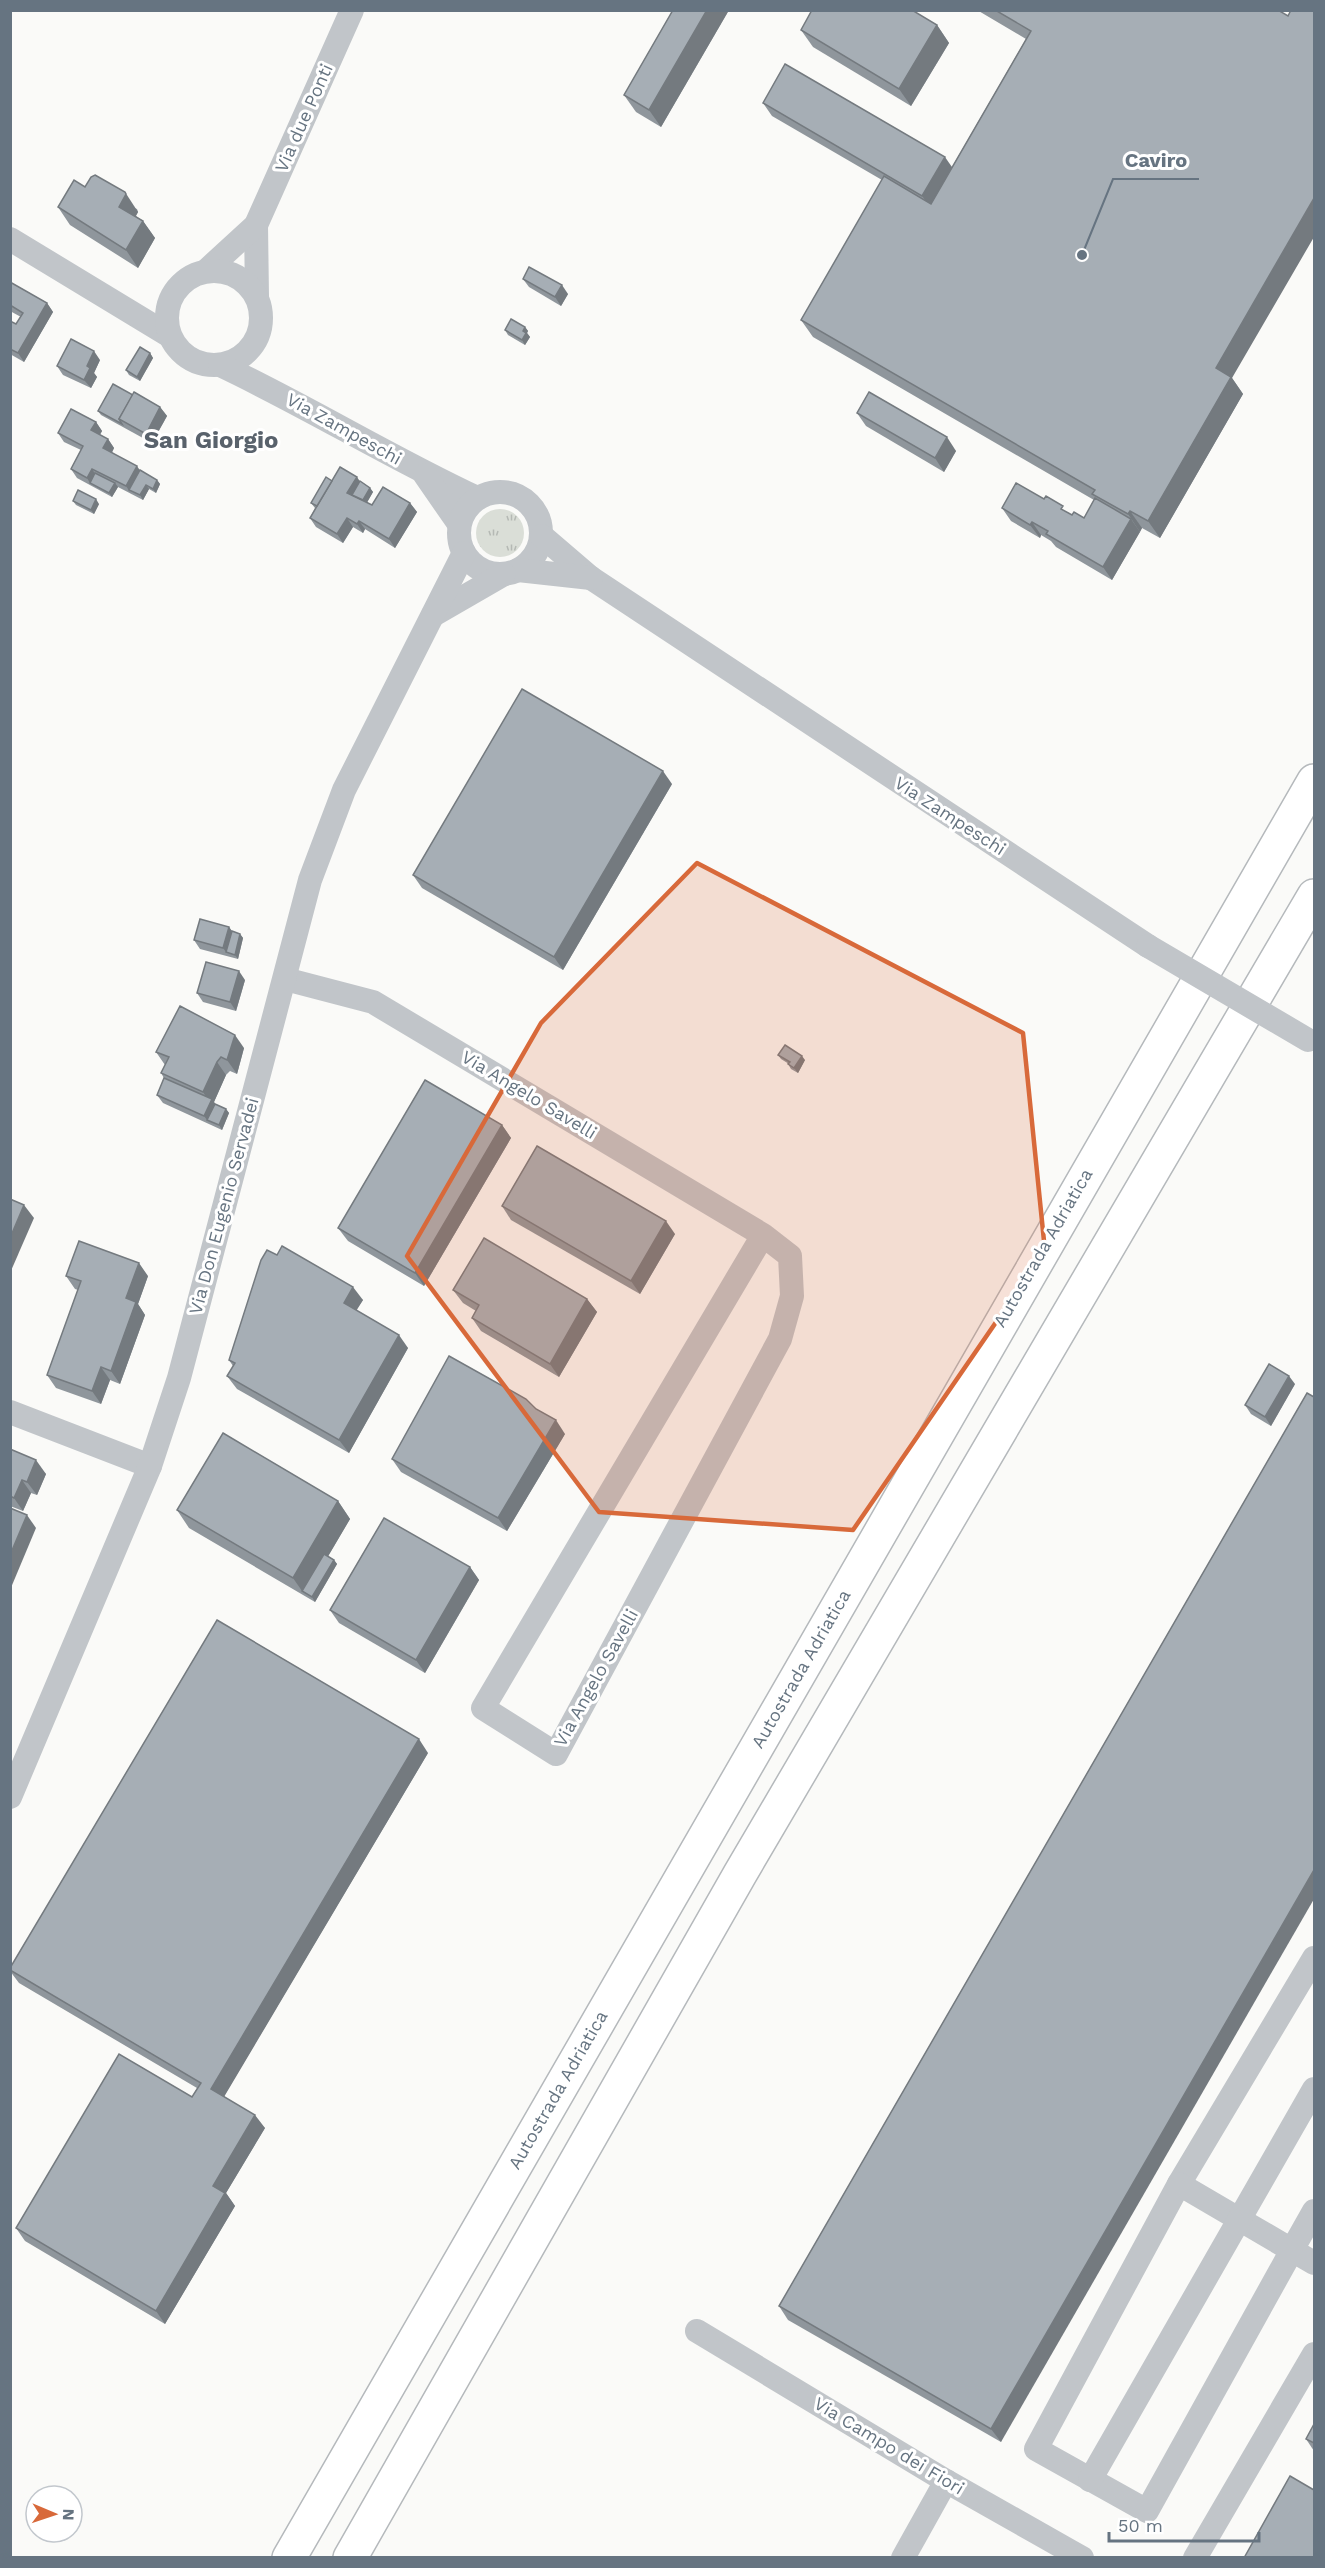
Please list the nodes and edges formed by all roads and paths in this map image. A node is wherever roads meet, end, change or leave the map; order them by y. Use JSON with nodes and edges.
{"nodes":[{"id":1,"x":352,"y":10,"type":"edge"},
{"id":2,"x":256,"y":225,"type":"junction"},
{"id":3,"x":10,"y":239,"type":"edge"},
{"id":4,"x":207,"y":270,"type":"junction"},
{"id":5,"x":256,"y":297,"type":"junction"},
{"id":6,"x":169,"y":302,"type":"junction"},
{"id":7,"x":134,"y":314,"type":"junction"},
{"id":8,"x":170,"y":336,"type":"junction"},
{"id":9,"x":254,"y":343,"type":"junction"},
{"id":10,"x":220,"y":365,"type":"junction"},
{"id":11,"x":265,"y":386,"type":"junction"},
{"id":12,"x":423,"y":473,"type":"junction"},
{"id":13,"x":477,"y":498,"type":"junction"},
{"id":14,"x":459,"y":524,"type":"junction"},
{"id":15,"x":542,"y":536,"type":"junction"},
{"id":16,"x":464,"y":553,"type":"junction"},
{"id":17,"x":511,"y":572,"type":"junction"},
{"id":18,"x":591,"y":579,"type":"junction"},
{"id":19,"x":433,"y":615,"type":"junction"},
{"id":20,"x":1314,"y":781,"type":"edge"},
{"id":21,"x":1314,"y":896,"type":"edge"},
{"id":22,"x":285,"y":979,"type":"junction"},
{"id":23,"x":1311,"y":1042,"type":"edge"},
{"id":24,"x":763,"y":1235,"type":"junction"},
{"id":25,"x":10,"y":1412,"type":"edge"},
{"id":26,"x":150,"y":1466,"type":"junction"},
{"id":27,"x":10,"y":1797,"type":"edge"},
{"id":28,"x":1314,"y":1958,"type":"edge"},
{"id":29,"x":1314,"y":2089,"type":"edge"},
{"id":30,"x":1179,"y":2184,"type":"junction"},
{"id":31,"x":1314,"y":2211,"type":"edge"},
{"id":32,"x":1239,"y":2219,"type":"junction"},
{"id":33,"x":1292,"y":2250,"type":"junction"},
{"id":34,"x":1314,"y":2263,"type":"edge"},
{"id":35,"x":698,"y":2331,"type":"dead end"},
{"id":36,"x":1314,"y":2354,"type":"edge"},
{"id":37,"x":1090,"y":2480,"type":"junction"},
{"id":38,"x":946,"y":2481,"type":"junction"},
{"id":39,"x":289,"y":2558,"type":"edge"},
{"id":40,"x":350,"y":2558,"type":"edge"},
{"id":41,"x":903,"y":2558,"type":"edge"},
{"id":42,"x":1082,"y":2558,"type":"edge"},
{"id":43,"x":1195,"y":2558,"type":"edge"}],
"edges":[{"from":1,"to":2,"type":"street","name":"Via due Ponti"},
{"from":2,"to":4,"type":"street","name":"Via due Ponti"},
{"from":2,"to":5,"type":"street","name":"Via due Ponti"},
{"from":3,"to":7,"type":"street"},
{"from":4,"to":5,"type":"street"},
{"from":4,"to":6,"type":"street"},
{"from":5,"to":9,"type":"street"},
{"from":6,"to":7,"type":"street"},
{"from":6,"to":8,"type":"street"},
{"from":7,"to":8,"type":"street"},
{"from":8,"to":10,"type":"street"},
{"from":9,"to":10,"type":"street"},
{"from":9,"to":11,"type":"street","name":"Via Zampeschi"},
{"from":10,"to":11,"type":"street","name":"Via Zampeschi"},
{"from":11,"to":12,"type":"street","name":"Via Zampeschi"},
{"from":12,"to":13,"type":"street","name":"Via Zampeschi"},
{"from":12,"to":14,"type":"street","name":"Via Zampeschi"},
{"from":13,"to":14,"type":"street"},
{"from":13,"to":15,"type":"street"},
{"from":14,"to":16,"type":"street"},
{"from":15,"to":17,"type":"street"},
{"from":15,"to":18,"type":"street","name":"Via Zampeschi"},
{"from":16,"to":17,"type":"street"},
{"from":16,"to":19,"type":"street","name":"Via Don Eugenio Servadei"},
{"from":17,"to":18,"type":"street","name":"Via Zampeschi"},
{"from":17,"to":19,"type":"street"},
{"from":18,"to":23,"type":"street","name":"Via Zampeschi","bridge":true},
{"from":19,"to":22,"type":"street","name":"Via Don Eugenio Servadei"},
{"from":20,"to":39,"type":"highway","name":"Autostrada Adriatica"},
{"from":21,"to":40,"type":"highway"},
{"from":22,"to":24,"type":"street","name":"Via Angelo Savelli"},
{"from":22,"to":26,"type":"street","name":"Via Don Eugenio Servadei"},
{"from":24,"to":24,"type":"street","name":"Via Angelo Savelli"},
{"from":25,"to":26,"type":"street"},
{"from":26,"to":27,"type":"street","name":"Via Don Eugenio Servadei"},
{"from":28,"to":30,"type":"street"},
{"from":29,"to":32,"type":"street"},
{"from":30,"to":32,"type":"street"},
{"from":30,"to":37,"type":"street"},
{"from":31,"to":33,"type":"street"},
{"from":32,"to":33,"type":"street"},
{"from":32,"to":37,"type":"street"},
{"from":33,"to":34,"type":"street"},
{"from":33,"to":37,"type":"street"},
{"from":35,"to":38,"type":"street","name":"Via Campo dei Fiori"},
{"from":36,"to":43,"type":"street"},
{"from":38,"to":41,"type":"street"},
{"from":38,"to":42,"type":"street","name":"Via Campo dei Fiori"}]}
